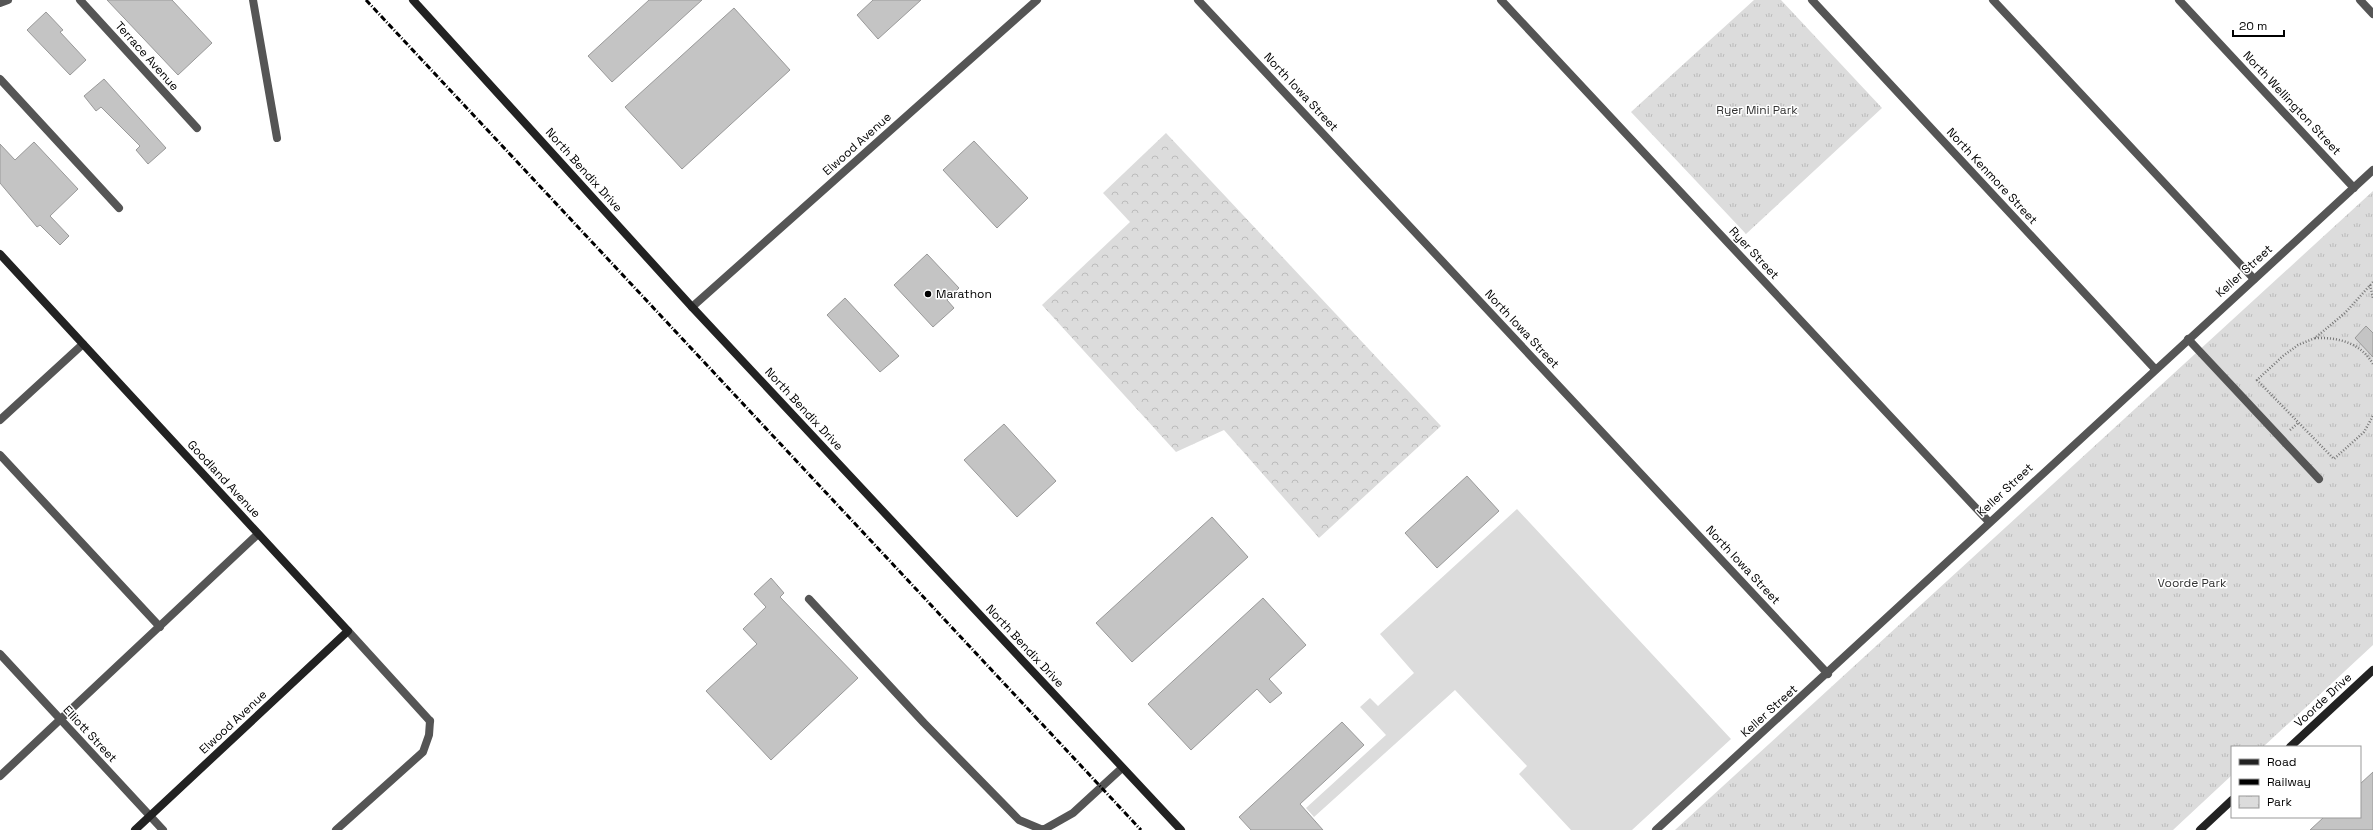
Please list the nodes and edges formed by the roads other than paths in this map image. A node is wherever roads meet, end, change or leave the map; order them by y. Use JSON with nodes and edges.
{"nodes":[{"id":1,"x":8,"y":0,"type":"edge"},
{"id":2,"x":80,"y":0,"type":"edge"},
{"id":3,"x":254,"y":0,"type":"edge"},
{"id":4,"x":414,"y":0,"type":"edge"},
{"id":5,"x":1037,"y":0,"type":"edge"},
{"id":6,"x":1198,"y":0,"type":"edge"},
{"id":7,"x":1501,"y":0,"type":"edge"},
{"id":8,"x":1812,"y":0,"type":"edge"},
{"id":9,"x":1993,"y":0,"type":"edge"},
{"id":10,"x":2179,"y":0,"type":"edge"},
{"id":11,"x":2360,"y":0,"type":"edge"},
{"id":12,"x":0,"y":4,"type":"edge"},
{"id":13,"x":2373,"y":14,"type":"edge"},
{"id":14,"x":0,"y":80,"type":"edge"},
{"id":15,"x":197,"y":128,"type":"dead end"},
{"id":16,"x":277,"y":138,"type":"dead end"},
{"id":17,"x":2373,"y":170,"type":"edge"},
{"id":18,"x":2354,"y":188,"type":"junction"},
{"id":19,"x":119,"y":208,"type":"dead end"},
{"id":20,"x":0,"y":254,"type":"edge"},
{"id":21,"x":2254,"y":279,"type":"junction"},
{"id":22,"x":692,"y":307,"type":"junction"},
{"id":23,"x":2188,"y":339,"type":"junction"},
{"id":24,"x":83,"y":344,"type":"junction"},
{"id":25,"x":2155,"y":369,"type":"junction"},
{"id":26,"x":0,"y":420,"type":"edge"},
{"id":27,"x":0,"y":455,"type":"edge"},
{"id":28,"x":2319,"y":479,"type":"dead end"},
{"id":29,"x":1989,"y":522,"type":"junction"},
{"id":30,"x":258,"y":534,"type":"junction"},
{"id":31,"x":809,"y":599,"type":"dead end"},
{"id":32,"x":160,"y":627,"type":"junction"},
{"id":33,"x":348,"y":632,"type":"junction"},
{"id":34,"x":0,"y":654,"type":"edge"},
{"id":35,"x":2373,"y":670,"type":"edge"},
{"id":36,"x":1828,"y":674,"type":"junction"},
{"id":37,"x":61,"y":719,"type":"junction"},
{"id":38,"x":2291,"y":746,"type":"edge"},
{"id":39,"x":1122,"y":768,"type":"junction"},
{"id":40,"x":0,"y":776,"type":"edge"},
{"id":41,"x":2231,"y":801,"type":"edge"},
{"id":42,"x":150,"y":816,"type":"junction"},
{"id":43,"x":136,"y":830,"type":"edge"},
{"id":44,"x":163,"y":830,"type":"edge"},
{"id":45,"x":336,"y":830,"type":"edge"},
{"id":46,"x":1043,"y":830,"type":"edge"},
{"id":47,"x":1180,"y":830,"type":"edge"},
{"id":48,"x":1656,"y":830,"type":"edge"},
{"id":49,"x":2200,"y":830,"type":"edge"}],
"edges":[{"from":1,"to":12,"type":"street"},
{"from":2,"to":15,"type":"street","name":"Terrace Avenue"},
{"from":3,"to":16,"type":"street"},
{"from":4,"to":22,"type":"street","name":"North Bendix Drive"},
{"from":5,"to":22,"type":"street","name":"Elwood Avenue"},
{"from":6,"to":36,"type":"street","name":"North Iowa Street"},
{"from":7,"to":29,"type":"street","name":"Ryer Street"},
{"from":8,"to":25,"type":"street","name":"North Kenmore Street"},
{"from":9,"to":21,"type":"street"},
{"from":10,"to":18,"type":"street","name":"North Wellington Street"},
{"from":11,"to":13,"type":"street"},
{"from":14,"to":19,"type":"street"},
{"from":17,"to":18,"type":"street","name":"Keller Street"},
{"from":18,"to":21,"type":"street","name":"Keller Street"},
{"from":20,"to":24,"type":"street","name":"Goodland Avenue"},
{"from":21,"to":23,"type":"street","name":"Keller Street"},
{"from":22,"to":39,"type":"street","name":"North Bendix Drive"},
{"from":23,"to":25,"type":"street","name":"Keller Street"},
{"from":23,"to":28,"type":"street"},
{"from":24,"to":26,"type":"street"},
{"from":24,"to":30,"type":"street","name":"Goodland Avenue"},
{"from":25,"to":29,"type":"street","name":"Keller Street"},
{"from":27,"to":32,"type":"street"},
{"from":29,"to":36,"type":"street","name":"Keller Street"},
{"from":30,"to":32,"type":"street"},
{"from":30,"to":33,"type":"street","name":"Goodland Avenue"},
{"from":31,"to":46,"type":"street"},
{"from":32,"to":37,"type":"street"},
{"from":33,"to":42,"type":"street","name":"Elwood Avenue"},
{"from":33,"to":45,"type":"street","name":"Goodland Avenue"},
{"from":34,"to":37,"type":"street","name":"Elliott Street"},
{"from":35,"to":38,"type":"street","name":"Voorde Drive"},
{"from":36,"to":48,"type":"street","name":"Keller Street"},
{"from":37,"to":40,"type":"street"},
{"from":37,"to":42,"type":"street","name":"Elliott Street"},
{"from":39,"to":46,"type":"street"},
{"from":39,"to":47,"type":"street","name":"North Bendix Drive"},
{"from":41,"to":49,"type":"street"},
{"from":42,"to":43,"type":"street","name":"Elwood Avenue"},
{"from":42,"to":44,"type":"street","name":"Elliott Street"}]}
